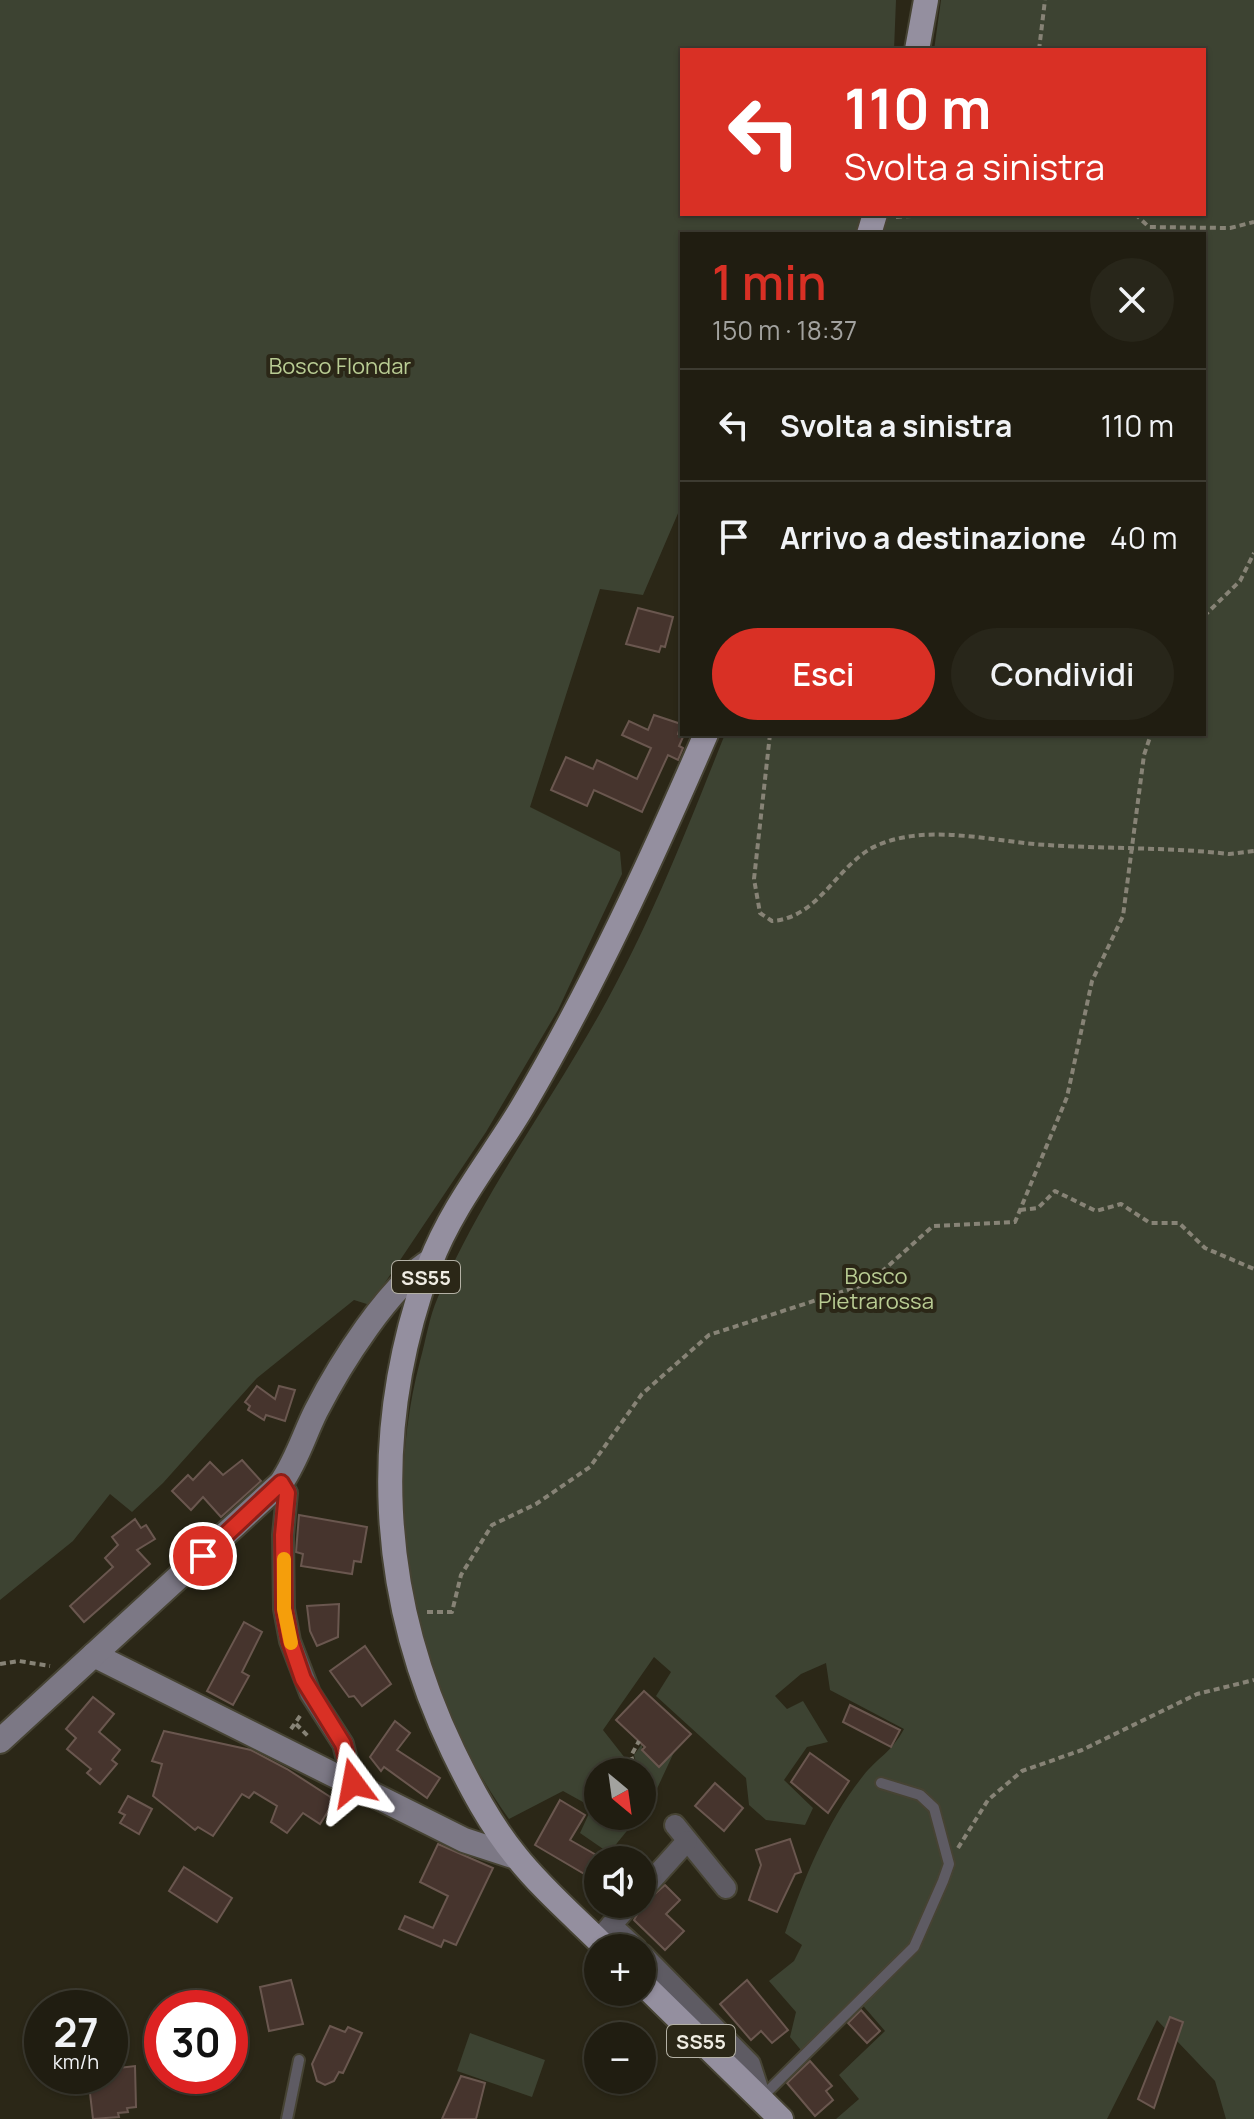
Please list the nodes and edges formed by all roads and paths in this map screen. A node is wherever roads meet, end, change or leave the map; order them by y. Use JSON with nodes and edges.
{"nodes":[{"id":1,"x":926,"y":0,"type":"edge"},
{"id":2,"x":1045,"y":0,"type":"edge"},
{"id":3,"x":917,"y":48,"type":"edge"},
{"id":4,"x":1039,"y":48,"type":"edge"},
{"id":5,"x":925,"y":216,"type":"edge"},
{"id":6,"x":1137,"y":216,"type":"edge"},
{"id":7,"x":873,"y":222,"type":"edge"},
{"id":8,"x":1254,"y":222,"type":"edge"},
{"id":9,"x":1254,"y":553,"type":"edge"},
{"id":10,"x":1206,"y":614,"type":"edge"},
{"id":11,"x":705,"y":736,"type":"edge"},
{"id":12,"x":770,"y":736,"type":"edge"},
{"id":13,"x":1150,"y":736,"type":"edge"},
{"id":14,"x":1132,"y":848,"type":"junction"},
{"id":15,"x":1254,"y":851,"type":"edge"},
{"id":16,"x":1020,"y":1210,"type":"junction"},
{"id":17,"x":432,"y":1260,"type":"junction"},
{"id":18,"x":1254,"y":1269,"type":"edge"},
{"id":19,"x":281,"y":1483,"type":"junction"},
{"id":20,"x":403,"y":1613,"type":"junction"},
{"id":21,"x":94,"y":1655,"type":"junction"},
{"id":22,"x":0,"y":1664,"type":"edge"},
{"id":23,"x":70,"y":1676,"type":"junction"},
{"id":24,"x":1254,"y":1680,"type":"edge"},
{"id":25,"x":310,"y":1693,"type":"junction"},
{"id":26,"x":0,"y":1741,"type":"edge"},
{"id":27,"x":639,"y":1741,"type":"dead end"},
{"id":28,"x":276,"y":1744,"type":"junction"},
{"id":29,"x":632,"y":1758,"type":"edge"},
{"id":30,"x":353,"y":1783,"type":"junction"},
{"id":31,"x":881,"y":1783,"type":"dead end"},
{"id":32,"x":516,"y":1857,"type":"junction"},
{"id":33,"x":949,"y":1864,"type":"junction"},
{"id":34,"x":656,"y":1870,"type":"edge"},
{"id":35,"x":726,"y":1888,"type":"dead end"},
{"id":36,"x":601,"y":1934,"type":"edge"},
{"id":37,"x":656,"y":1968,"type":"edge"},
{"id":38,"x":656,"y":1997,"type":"edge"},
{"id":39,"x":299,"y":2060,"type":"dead end"},
{"id":40,"x":761,"y":2098,"type":"junction"},
{"id":41,"x":287,"y":2119,"type":"edge"},
{"id":42,"x":781,"y":2119,"type":"edge"}],
"edges":[{"from":1,"to":3,"type":"main road"},
{"from":2,"to":4,"type":"path"},
{"from":5,"to":7,"type":"path"},
{"from":6,"to":8,"type":"path"},
{"from":9,"to":10,"type":"path"},
{"from":11,"to":17,"type":"main road","number":"SS55"},
{"from":12,"to":14,"type":"path"},
{"from":13,"to":14,"type":"path"},
{"from":14,"to":15,"type":"path"},
{"from":14,"to":16,"type":"path"},
{"from":16,"to":18,"type":"path"},
{"from":16,"to":20,"type":"path"},
{"from":17,"to":19,"type":"main road"},
{"from":17,"to":20,"type":"main road","number":"SS55"},
{"from":19,"to":21,"type":"main road"},
{"from":19,"to":25,"type":"street"},
{"from":20,"to":32,"type":"main road","number":"SS55"},
{"from":21,"to":23,"type":"main road"},
{"from":21,"to":28,"type":"main road"},
{"from":22,"to":23,"type":"path"},
{"from":23,"to":26,"type":"main road"},
{"from":24,"to":33,"type":"path"},
{"from":25,"to":28,"type":"path"},
{"from":25,"to":30,"type":"street"},
{"from":27,"to":29,"type":"path"},
{"from":28,"to":30,"type":"main road"},
{"from":30,"to":32,"type":"main road"},
{"from":31,"to":33,"type":"lane"},
{"from":32,"to":36,"type":"main road","number":"SS55"},
{"from":33,"to":40,"type":"lane"},
{"from":34,"to":35,"type":"street"},
{"from":37,"to":40,"type":"street"},
{"from":38,"to":40,"type":"main road","number":"SS55"},
{"from":39,"to":41,"type":"lane"},
{"from":40,"to":42,"type":"main road","number":"SS55"}]}
